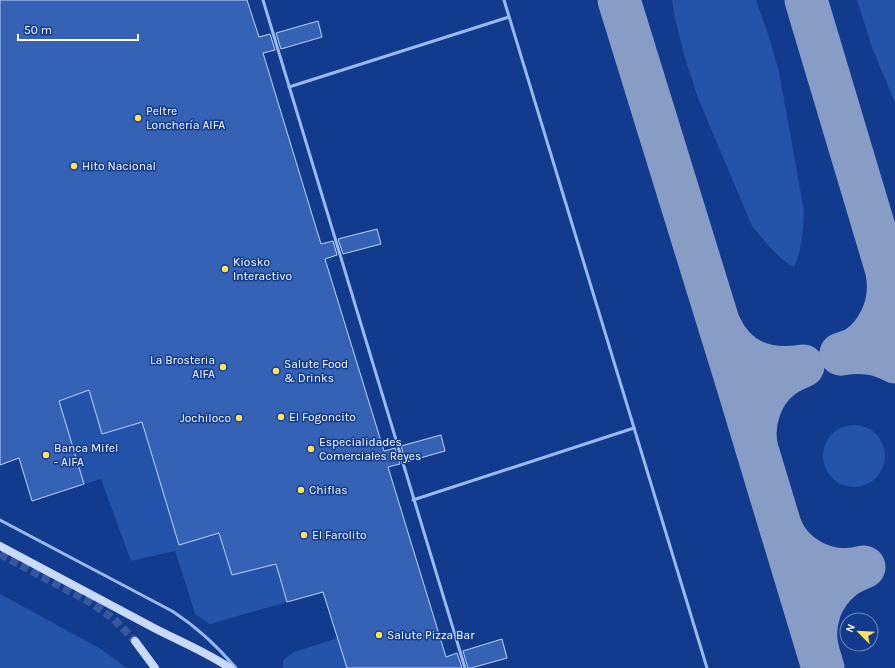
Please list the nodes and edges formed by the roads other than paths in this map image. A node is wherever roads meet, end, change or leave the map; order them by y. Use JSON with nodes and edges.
{"nodes":[{"id":1,"x":263,"y":0,"type":"edge"},
{"id":2,"x":504,"y":0,"type":"edge"},
{"id":3,"x":509,"y":17,"type":"junction"},
{"id":4,"x":289,"y":87,"type":"junction"},
{"id":5,"x":634,"y":428,"type":"junction"},
{"id":6,"x":413,"y":500,"type":"junction"},
{"id":7,"x":0,"y":520,"type":"edge"},
{"id":8,"x":0,"y":546,"type":"edge"},
{"id":9,"x":135,"y":641,"type":"tunnel mouth"},
{"id":10,"x":155,"y":668,"type":"edge"},
{"id":11,"x":230,"y":668,"type":"edge"},
{"id":12,"x":236,"y":668,"type":"edge"},
{"id":13,"x":464,"y":668,"type":"edge"},
{"id":14,"x":707,"y":668,"type":"edge"}],
"edges":[{"from":1,"to":4,"type":"lane"},
{"from":2,"to":3,"type":"lane"},
{"from":3,"to":4,"type":"lane"},
{"from":3,"to":5,"type":"lane"},
{"from":4,"to":6,"type":"lane"},
{"from":5,"to":6,"type":"lane"},
{"from":5,"to":14,"type":"lane"},
{"from":6,"to":13,"type":"lane"},
{"from":7,"to":12,"type":"lane"},
{"from":8,"to":11,"type":"main road"},
{"from":9,"to":10,"type":"main road"}]}
